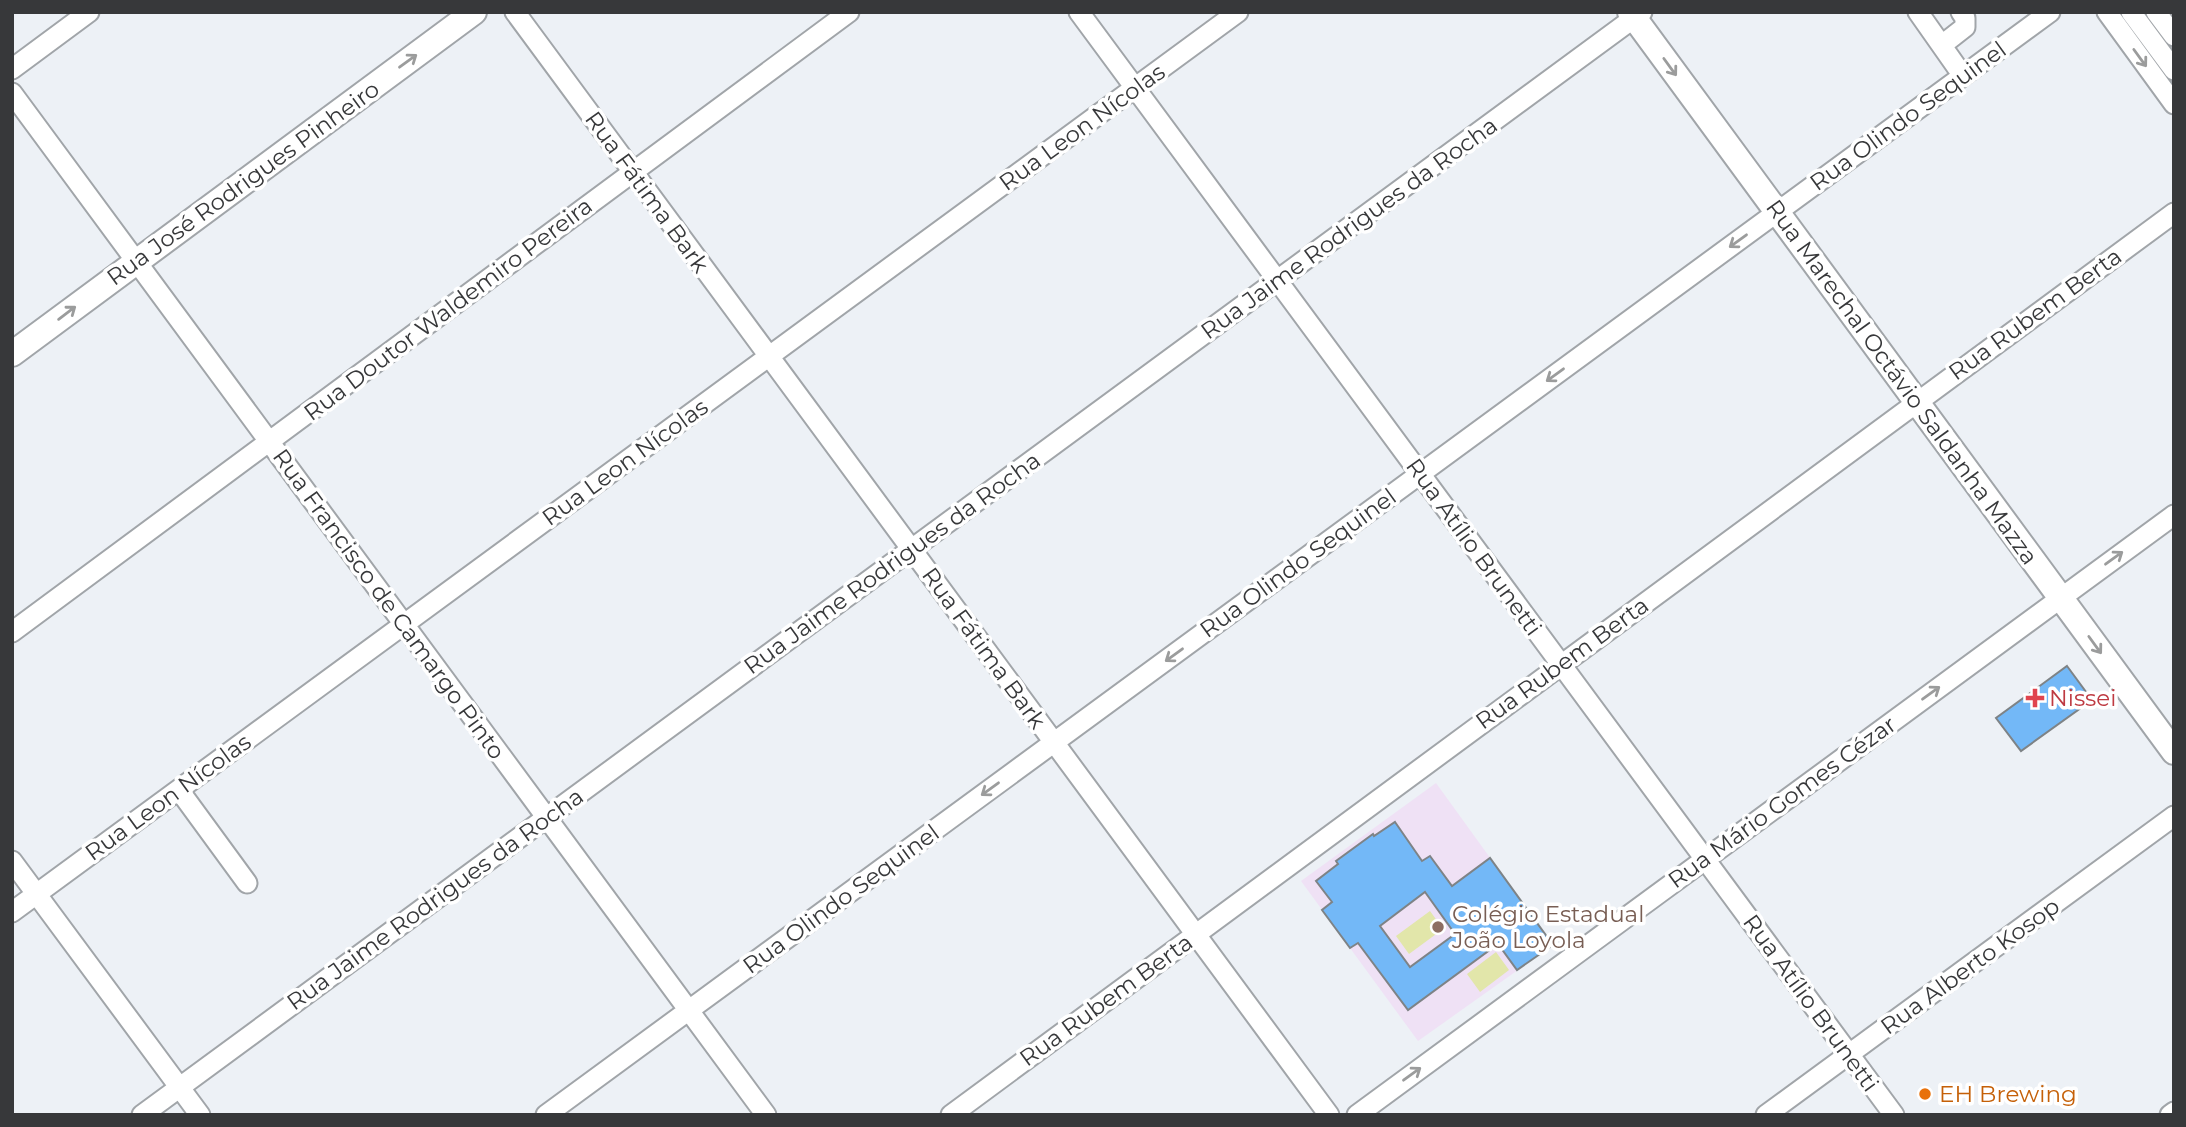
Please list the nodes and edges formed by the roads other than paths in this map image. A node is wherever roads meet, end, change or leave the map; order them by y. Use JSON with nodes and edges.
{"nodes":[{"id":1,"x":89,"y":12,"type":"edge"},
{"id":2,"x":474,"y":12,"type":"edge"},
{"id":3,"x":515,"y":12,"type":"edge"},
{"id":4,"x":849,"y":12,"type":"edge"},
{"id":5,"x":1079,"y":12,"type":"edge"},
{"id":6,"x":1238,"y":12,"type":"edge"},
{"id":7,"x":1919,"y":12,"type":"edge"},
{"id":8,"x":1961,"y":12,"type":"edge"},
{"id":9,"x":2050,"y":12,"type":"edge"},
{"id":10,"x":2107,"y":12,"type":"edge"},
{"id":11,"x":2131,"y":12,"type":"edge"},
{"id":12,"x":2156,"y":12,"type":"edge"},
{"id":13,"x":1635,"y":14,"type":"edge"},
{"id":14,"x":2174,"y":36,"type":"edge"},
{"id":15,"x":1942,"y":45,"type":"junction"},
{"id":16,"x":12,"y":69,"type":"edge"},
{"id":17,"x":2174,"y":70,"type":"edge"},
{"id":18,"x":1964,"y":75,"type":"junction"},
{"id":19,"x":1135,"y":88,"type":"junction"},
{"id":20,"x":12,"y":93,"type":"edge"},
{"id":21,"x":2174,"y":104,"type":"edge"},
{"id":22,"x":633,"y":172,"type":"junction"},
{"id":23,"x":1777,"y":212,"type":"junction"},
{"id":24,"x":2174,"y":212,"type":"edge"},
{"id":25,"x":137,"y":261,"type":"junction"},
{"id":26,"x":1278,"y":280,"type":"junction"},
{"id":27,"x":12,"y":354,"type":"edge"},
{"id":28,"x":769,"y":356,"type":"junction"},
{"id":29,"x":1916,"y":402,"type":"junction"},
{"id":30,"x":269,"y":442,"type":"junction"},
{"id":31,"x":1420,"y":474,"type":"junction"},
{"id":32,"x":2174,"y":515,"type":"edge"},
{"id":33,"x":911,"y":549,"type":"junction"},
{"id":34,"x":2060,"y":598,"type":"junction"},
{"id":35,"x":404,"y":624,"type":"junction"},
{"id":36,"x":12,"y":632,"type":"edge"},
{"id":37,"x":1561,"y":664,"type":"junction"},
{"id":38,"x":1054,"y":742,"type":"junction"},
{"id":39,"x":2174,"y":752,"type":"edge"},
{"id":40,"x":178,"y":790,"type":"junction"},
{"id":41,"x":2174,"y":816,"type":"edge"},
{"id":42,"x":546,"y":818,"type":"junction"},
{"id":43,"x":1705,"y":859,"type":"junction"},
{"id":44,"x":12,"y":861,"type":"edge"},
{"id":45,"x":247,"y":883,"type":"dead end"},
{"id":46,"x":37,"y":894,"type":"junction"},
{"id":47,"x":12,"y":912,"type":"edge"},
{"id":48,"x":1196,"y":934,"type":"junction"},
{"id":49,"x":689,"y":1010,"type":"junction"},
{"id":50,"x":1849,"y":1054,"type":"junction"},
{"id":51,"x":180,"y":1087,"type":"junction"},
{"id":52,"x":142,"y":1115,"type":"edge"},
{"id":53,"x":200,"y":1115,"type":"edge"},
{"id":54,"x":547,"y":1115,"type":"edge"},
{"id":55,"x":766,"y":1115,"type":"edge"},
{"id":56,"x":951,"y":1115,"type":"edge"},
{"id":57,"x":1329,"y":1115,"type":"edge"},
{"id":58,"x":1357,"y":1115,"type":"edge"},
{"id":59,"x":1766,"y":1115,"type":"edge"},
{"id":60,"x":1894,"y":1115,"type":"edge"}],
"edges":[{"from":1,"to":16,"type":"street"},
{"from":25,"to":2,"type":"main road","name":"Rua José Rodrigues Pinheiro","one_way":true},
{"from":3,"to":22,"type":"street","name":"Rua Fátima Bark"},
{"from":4,"to":22,"type":"street","name":"Rua Doutor Waldemiro Pereira"},
{"from":5,"to":19,"type":"street","name":"Rua Atílio Brunetti"},
{"from":6,"to":19,"type":"street","name":"Rua Leon Nícolas"},
{"from":7,"to":15,"type":"street"},
{"from":8,"to":15,"type":"street"},
{"from":9,"to":18,"type":"street","name":"Rua Olindo Sequinel"},
{"from":10,"to":21,"type":"street","one_way":true},
{"from":11,"to":17,"type":"street"},
{"from":12,"to":14,"type":"street"},
{"from":13,"to":23,"type":"main road","name":"Rua Marechal Octávio Saldanha Mazza","one_way":true},
{"from":13,"to":26,"type":"street","name":"Rua Jaime Rodrigues da Rocha"},
{"from":15,"to":18,"type":"street"},
{"from":18,"to":23,"type":"street","name":"Rua Olindo Sequinel"},
{"from":19,"to":26,"type":"street","name":"Rua Atílio Brunetti"},
{"from":19,"to":28,"type":"street","name":"Rua Leon Nícolas"},
{"from":20,"to":25,"type":"street","name":"Rua Francisco de Camargo Pinto"},
{"from":22,"to":28,"type":"street","name":"Rua Fátima Bark"},
{"from":22,"to":30,"type":"street","name":"Rua Doutor Waldemiro Pereira"},
{"from":23,"to":29,"type":"main road","name":"Rua Marechal Octávio Saldanha Mazza"},
{"from":23,"to":31,"type":"street","name":"Rua Olindo Sequinel","one_way":true},
{"from":24,"to":29,"type":"street","name":"Rua Rubem Berta"},
{"from":27,"to":25,"type":"main road","name":"Rua José Rodrigues Pinheiro","one_way":true},
{"from":25,"to":30,"type":"street","name":"Rua Francisco de Camargo Pinto"},
{"from":26,"to":31,"type":"street","name":"Rua Atílio Brunetti"},
{"from":26,"to":33,"type":"street","name":"Rua Jaime Rodrigues da Rocha"},
{"from":28,"to":33,"type":"street","name":"Rua Fátima Bark"},
{"from":28,"to":35,"type":"street","name":"Rua Leon Nícolas"},
{"from":29,"to":34,"type":"main road","name":"Rua Marechal Octávio Saldanha Mazza"},
{"from":29,"to":37,"type":"street","name":"Rua Rubem Berta"},
{"from":30,"to":35,"type":"street","name":"Rua Francisco de Camargo Pinto"},
{"from":30,"to":36,"type":"street","name":"Rua Doutor Waldemiro Pereira"},
{"from":31,"to":37,"type":"street","name":"Rua Atílio Brunetti"},
{"from":31,"to":38,"type":"street","name":"Rua Olindo Sequinel","one_way":true},
{"from":34,"to":32,"type":"street","name":"Rua Mário Gomes Cézar","one_way":true},
{"from":33,"to":38,"type":"street","name":"Rua Fátima Bark"},
{"from":33,"to":42,"type":"street","name":"Rua Jaime Rodrigues da Rocha"},
{"from":34,"to":39,"type":"main road","name":"Rua Marechal Octávio Saldanha Mazza","one_way":true},
{"from":43,"to":34,"type":"street","name":"Rua Mário Gomes Cézar","one_way":true},
{"from":35,"to":40,"type":"street","name":"Rua Leon Nícolas"},
{"from":35,"to":42,"type":"street","name":"Rua Francisco de Camargo Pinto"},
{"from":37,"to":43,"type":"street","name":"Rua Atílio Brunetti"},
{"from":37,"to":48,"type":"street","name":"Rua Rubem Berta"},
{"from":38,"to":48,"type":"street","name":"Rua Fátima Bark"},
{"from":38,"to":49,"type":"street","name":"Rua Olindo Sequinel","one_way":true},
{"from":40,"to":45,"type":"street"},
{"from":40,"to":46,"type":"street","name":"Rua Leon Nícolas"},
{"from":41,"to":50,"type":"street","name":"Rua Alberto Kosop"},
{"from":42,"to":49,"type":"street","name":"Rua Francisco de Camargo Pinto"},
{"from":42,"to":51,"type":"street","name":"Rua Jaime Rodrigues da Rocha"},
{"from":43,"to":50,"type":"street","name":"Rua Atílio Brunetti"},
{"from":58,"to":43,"type":"street","name":"Rua Mário Gomes Cézar","one_way":true},
{"from":44,"to":46,"type":"street"},
{"from":46,"to":47,"type":"street","name":"Rua Leon Nícolas"},
{"from":46,"to":51,"type":"street"},
{"from":48,"to":56,"type":"street","name":"Rua Rubem Berta"},
{"from":48,"to":57,"type":"street","name":"Rua Fátima Bark"},
{"from":49,"to":54,"type":"street","name":"Rua Olindo Sequinel"},
{"from":49,"to":55,"type":"street","name":"Rua Francisco de Camargo Pinto"},
{"from":50,"to":59,"type":"street","name":"Rua Alberto Kosop"},
{"from":50,"to":60,"type":"street","name":"Rua Atílio Brunetti"},
{"from":51,"to":52,"type":"street","name":"Rua Jaime Rodrigues da Rocha"},
{"from":51,"to":53,"type":"street"}]}
